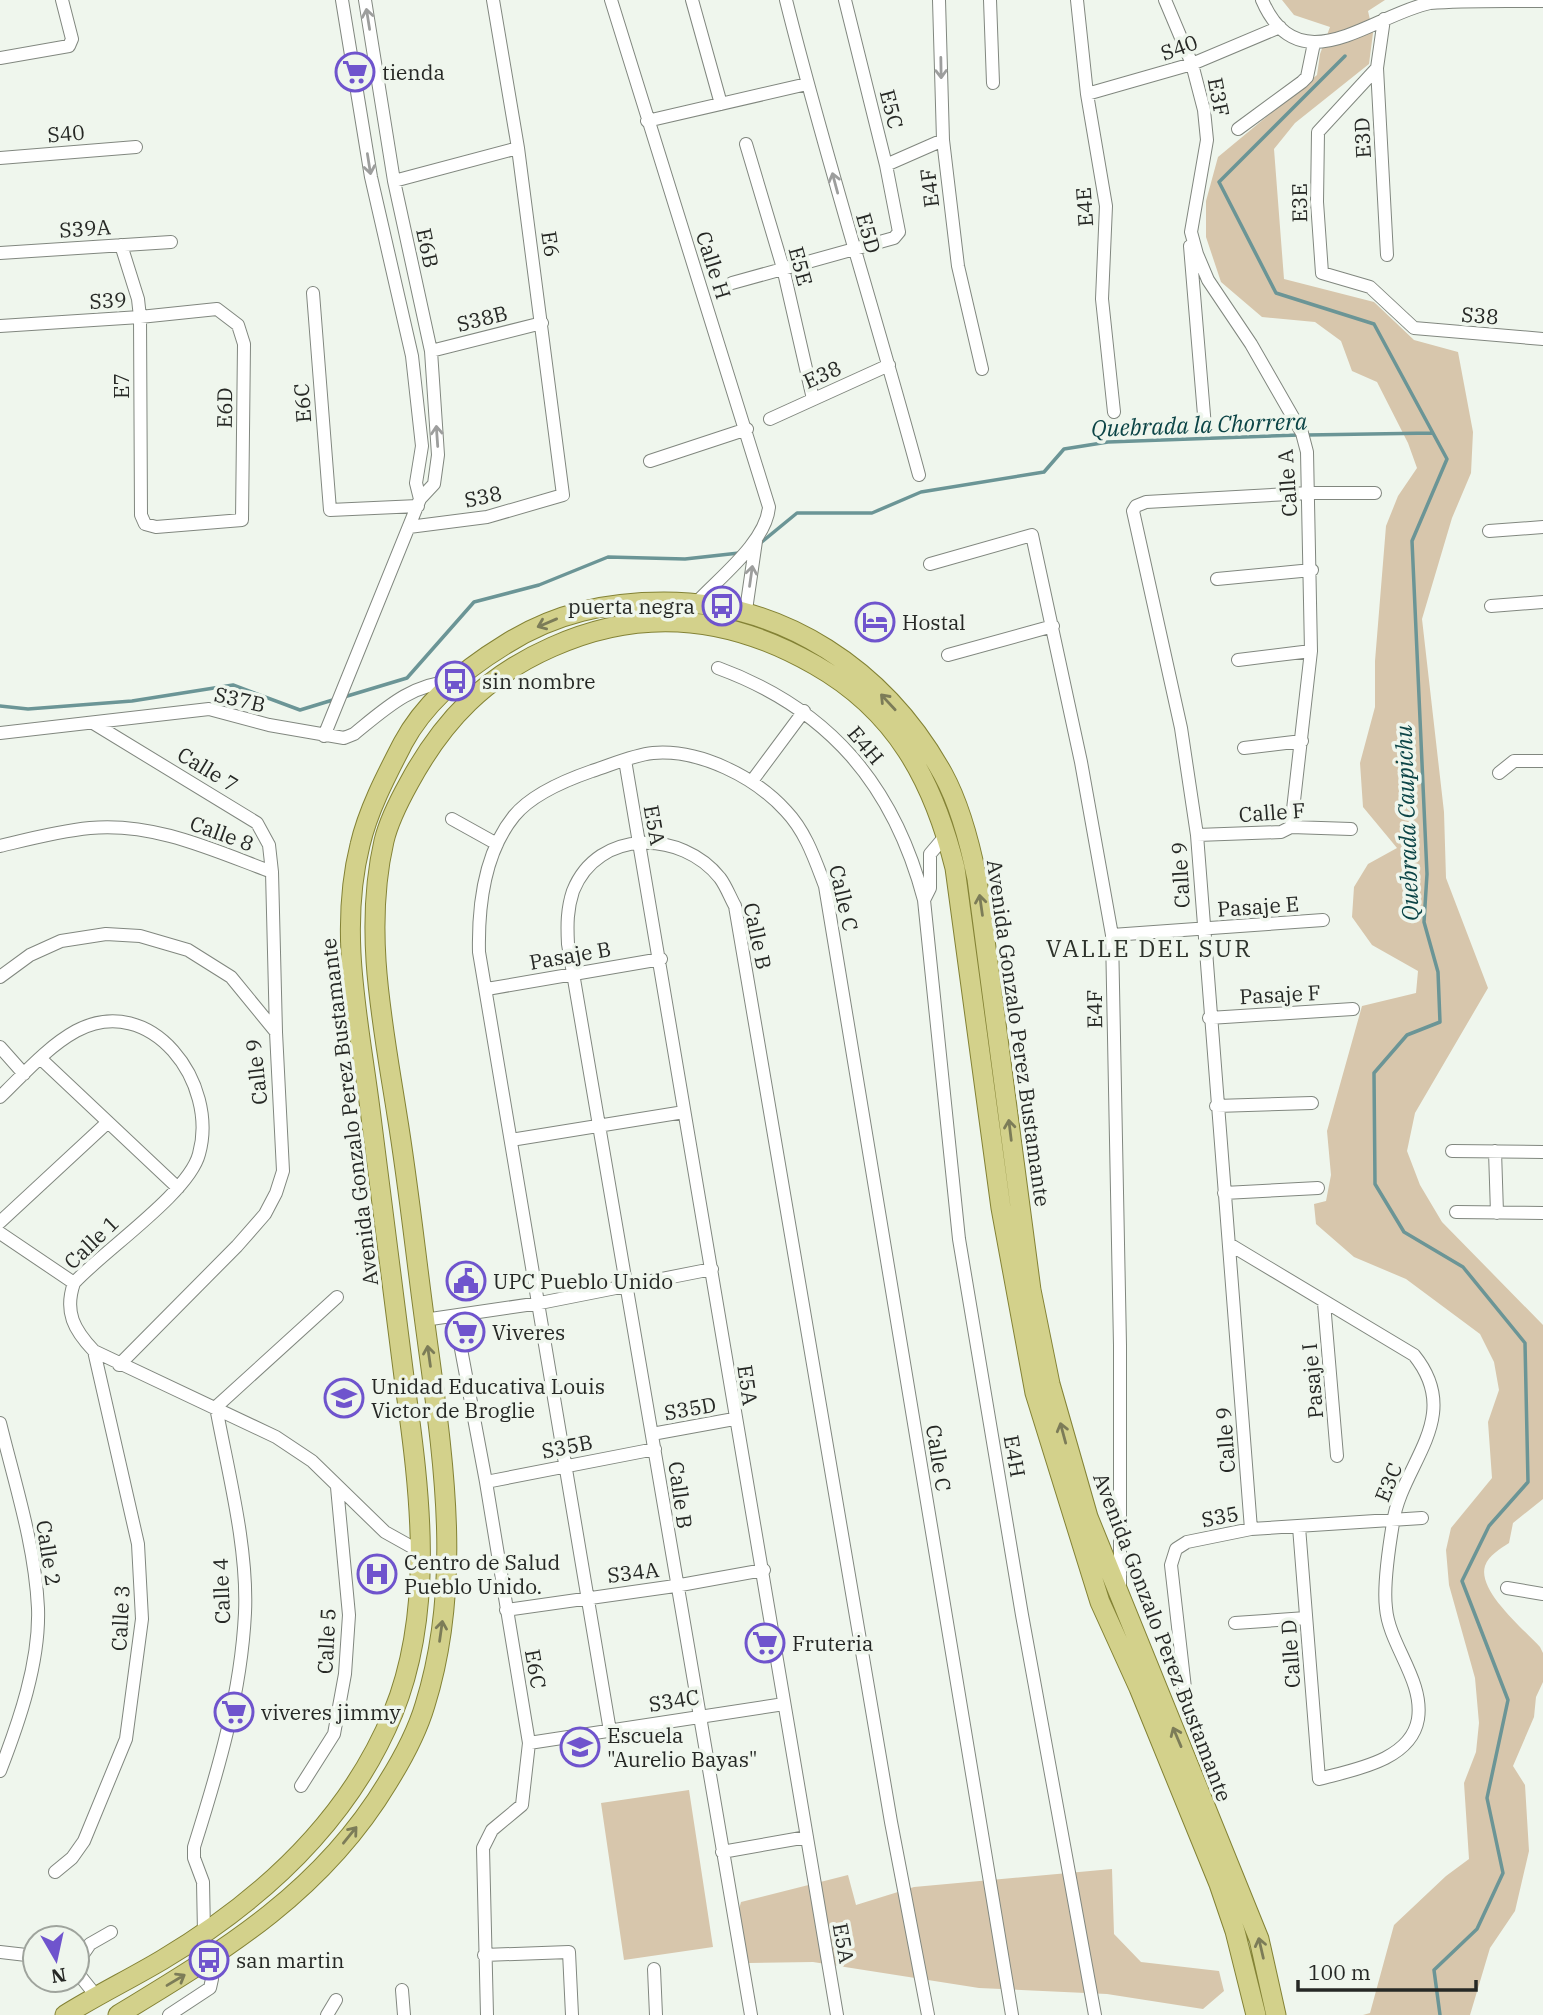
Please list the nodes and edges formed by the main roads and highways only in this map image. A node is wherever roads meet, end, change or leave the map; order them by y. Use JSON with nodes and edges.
{"nodes":[{"id":1,"x":65,"y":2015,"type":"edge"},
{"id":2,"x":118,"y":2015,"type":"edge"},
{"id":3,"x":1256,"y":2015,"type":"edge"},
{"id":4,"x":1276,"y":2015,"type":"edge"}],
"edges":[{"from":4,"to":1,"type":"main road","name":"Avenida Gonzalo Perez Bustamante","one_way":true},
{"from":2,"to":3,"type":"main road","name":"Avenida Gonzalo Perez Bustamante","one_way":true}]}
